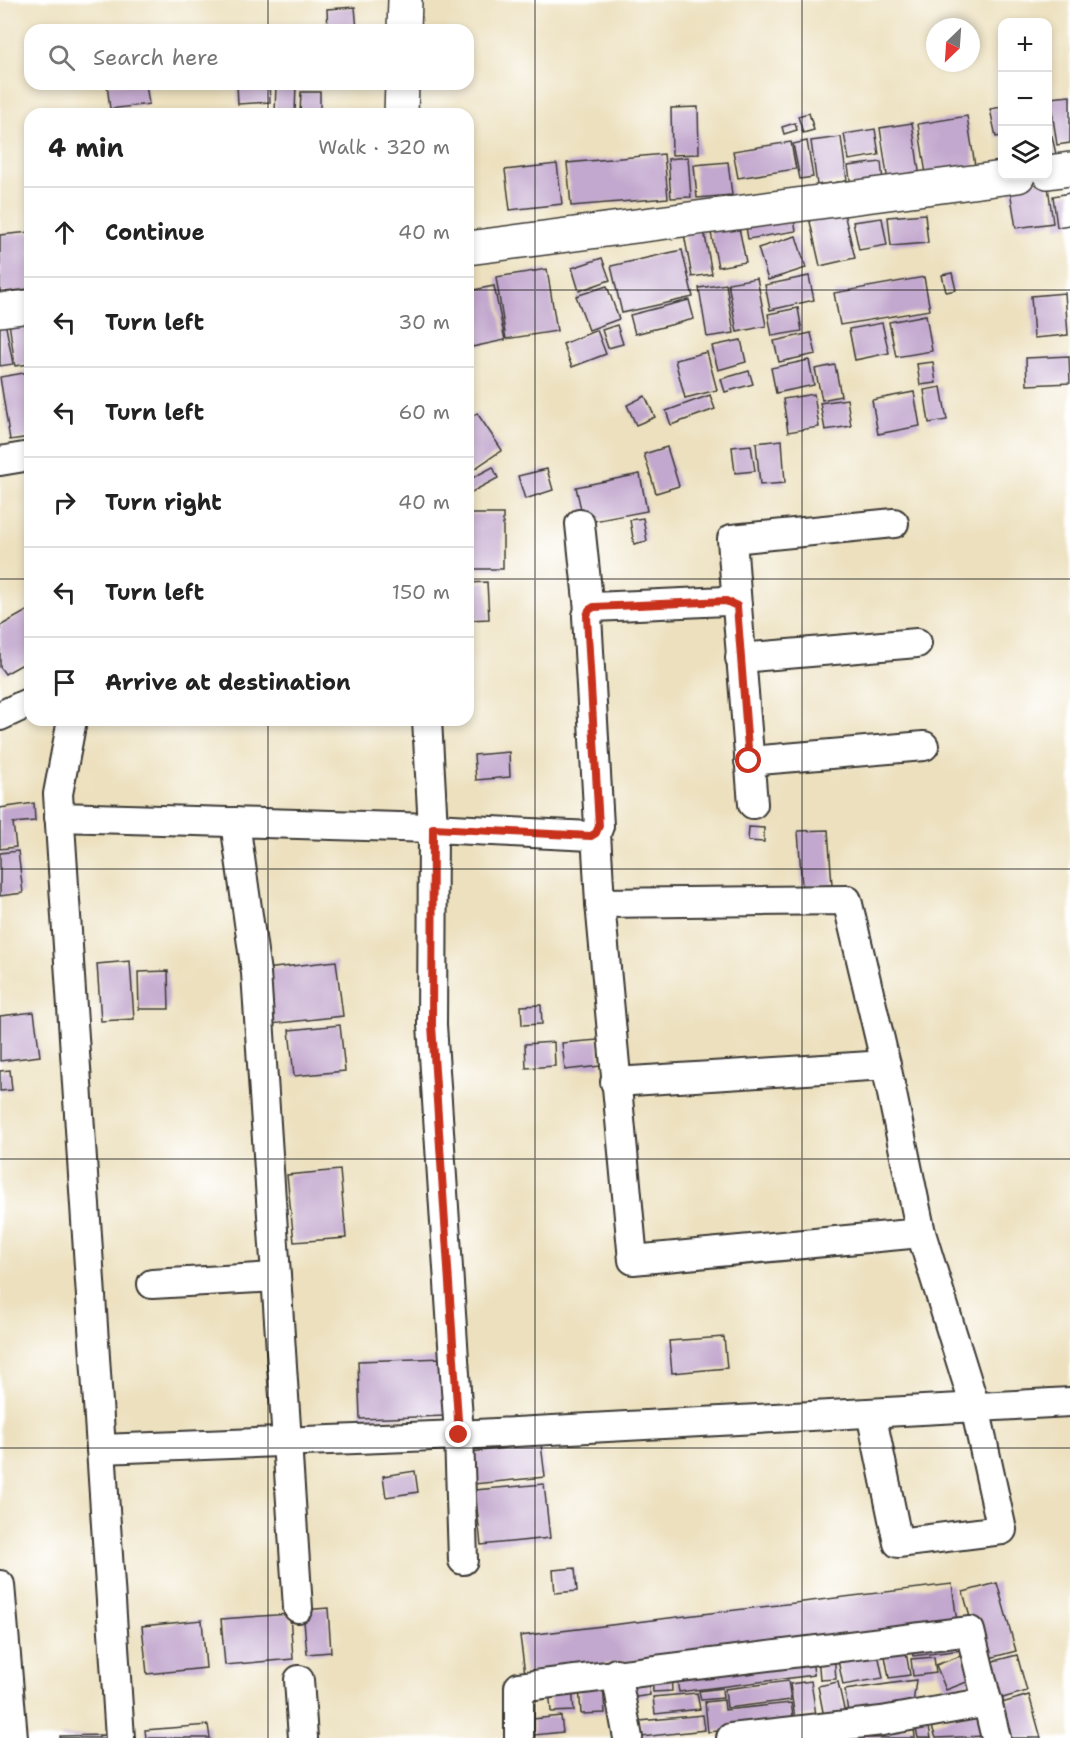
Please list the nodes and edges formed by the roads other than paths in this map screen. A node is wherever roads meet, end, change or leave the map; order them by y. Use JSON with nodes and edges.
{"nodes":[{"id":1,"x":405,"y":0,"type":"edge"},
{"id":2,"x":404,"y":24,"type":"edge"},
{"id":3,"x":402,"y":90,"type":"edge"},
{"id":4,"x":401,"y":108,"type":"edge"},
{"id":5,"x":1070,"y":169,"type":"edge"},
{"id":6,"x":1052,"y":171,"type":"edge"},
{"id":7,"x":998,"y":179,"type":"edge"},
{"id":8,"x":474,"y":247,"type":"edge"},
{"id":9,"x":24,"y":307,"type":"edge"},
{"id":10,"x":0,"y":310,"type":"edge"},
{"id":11,"x":24,"y":457,"type":"edge"},
{"id":12,"x":0,"y":461,"type":"edge"},
{"id":13,"x":894,"y":523,"type":"dead end"},
{"id":14,"x":580,"y":524,"type":"dead end"},
{"id":15,"x":737,"y":606,"type":"junction"},
{"id":16,"x":589,"y":610,"type":"junction"},
{"id":17,"x":917,"y":643,"type":"dead end"},
{"id":18,"x":740,"y":658,"type":"junction"},
{"id":19,"x":24,"y":705,"type":"edge"},
{"id":20,"x":0,"y":716,"type":"edge"},
{"id":21,"x":71,"y":726,"type":"edge"},
{"id":22,"x":427,"y":726,"type":"edge"},
{"id":23,"x":924,"y":746,"type":"dead end"},
{"id":24,"x":749,"y":761,"type":"junction"},
{"id":25,"x":753,"y":804,"type":"dead end"},
{"id":26,"x":59,"y":817,"type":"junction"},
{"id":27,"x":236,"y":822,"type":"junction"},
{"id":28,"x":433,"y":828,"type":"junction"},
{"id":29,"x":596,"y":833,"type":"junction"},
{"id":30,"x":600,"y":903,"type":"junction"},
{"id":31,"x":886,"y":1065,"type":"junction"},
{"id":32,"x":615,"y":1082,"type":"junction"},
{"id":33,"x":921,"y":1233,"type":"junction"},
{"id":34,"x":276,"y":1277,"type":"junction"},
{"id":35,"x":152,"y":1284,"type":"dead end"},
{"id":36,"x":1070,"y":1402,"type":"edge"},
{"id":37,"x":975,"y":1407,"type":"junction"},
{"id":38,"x":871,"y":1413,"type":"junction"},
{"id":39,"x":459,"y":1435,"type":"junction"},
{"id":40,"x":287,"y":1441,"type":"junction"},
{"id":41,"x":101,"y":1449,"type":"junction"},
{"id":42,"x":463,"y":1560,"type":"dead end"},
{"id":43,"x":0,"y":1585,"type":"edge"},
{"id":44,"x":298,"y":1608,"type":"dead end"},
{"id":45,"x":616,"y":1673,"type":"junction"},
{"id":46,"x":299,"y":1680,"type":"dead end"},
{"id":47,"x":988,"y":1702,"type":"junction"},
{"id":48,"x":13,"y":1738,"type":"edge"},
{"id":49,"x":120,"y":1738,"type":"edge"},
{"id":50,"x":303,"y":1738,"type":"edge"},
{"id":51,"x":519,"y":1738,"type":"edge"},
{"id":52,"x":628,"y":1738,"type":"edge"},
{"id":53,"x":731,"y":1738,"type":"edge"},
{"id":54,"x":996,"y":1738,"type":"edge"}],
"edges":[{"from":1,"to":2,"type":"street"},
{"from":3,"to":4,"type":"street"},
{"from":5,"to":6,"type":"street"},
{"from":7,"to":8,"type":"street"},
{"from":9,"to":10,"type":"street"},
{"from":11,"to":12,"type":"street"},
{"from":13,"to":15,"type":"street"},
{"from":14,"to":16,"type":"street"},
{"from":15,"to":16,"type":"street"},
{"from":15,"to":18,"type":"street"},
{"from":16,"to":29,"type":"street"},
{"from":17,"to":18,"type":"street"},
{"from":18,"to":24,"type":"street"},
{"from":19,"to":20,"type":"street"},
{"from":21,"to":26,"type":"street"},
{"from":22,"to":28,"type":"street"},
{"from":23,"to":24,"type":"street"},
{"from":24,"to":25,"type":"street"},
{"from":26,"to":27,"type":"street"},
{"from":26,"to":41,"type":"street"},
{"from":27,"to":28,"type":"street"},
{"from":27,"to":34,"type":"street"},
{"from":28,"to":29,"type":"street"},
{"from":28,"to":39,"type":"street"},
{"from":29,"to":30,"type":"street"},
{"from":30,"to":31,"type":"street"},
{"from":30,"to":32,"type":"street"},
{"from":31,"to":32,"type":"street"},
{"from":31,"to":33,"type":"street"},
{"from":32,"to":33,"type":"street"},
{"from":33,"to":37,"type":"street"},
{"from":34,"to":35,"type":"street"},
{"from":34,"to":40,"type":"street"},
{"from":36,"to":37,"type":"street"},
{"from":37,"to":38,"type":"street"},
{"from":37,"to":38,"type":"street"},
{"from":38,"to":39,"type":"street"},
{"from":39,"to":40,"type":"street"},
{"from":39,"to":42,"type":"street"},
{"from":40,"to":41,"type":"street"},
{"from":40,"to":44,"type":"street"},
{"from":41,"to":49,"type":"street"},
{"from":43,"to":48,"type":"street"},
{"from":45,"to":47,"type":"street"},
{"from":45,"to":51,"type":"street"},
{"from":45,"to":52,"type":"street"},
{"from":46,"to":50,"type":"street"},
{"from":47,"to":53,"type":"street"},
{"from":47,"to":54,"type":"street"}]}
